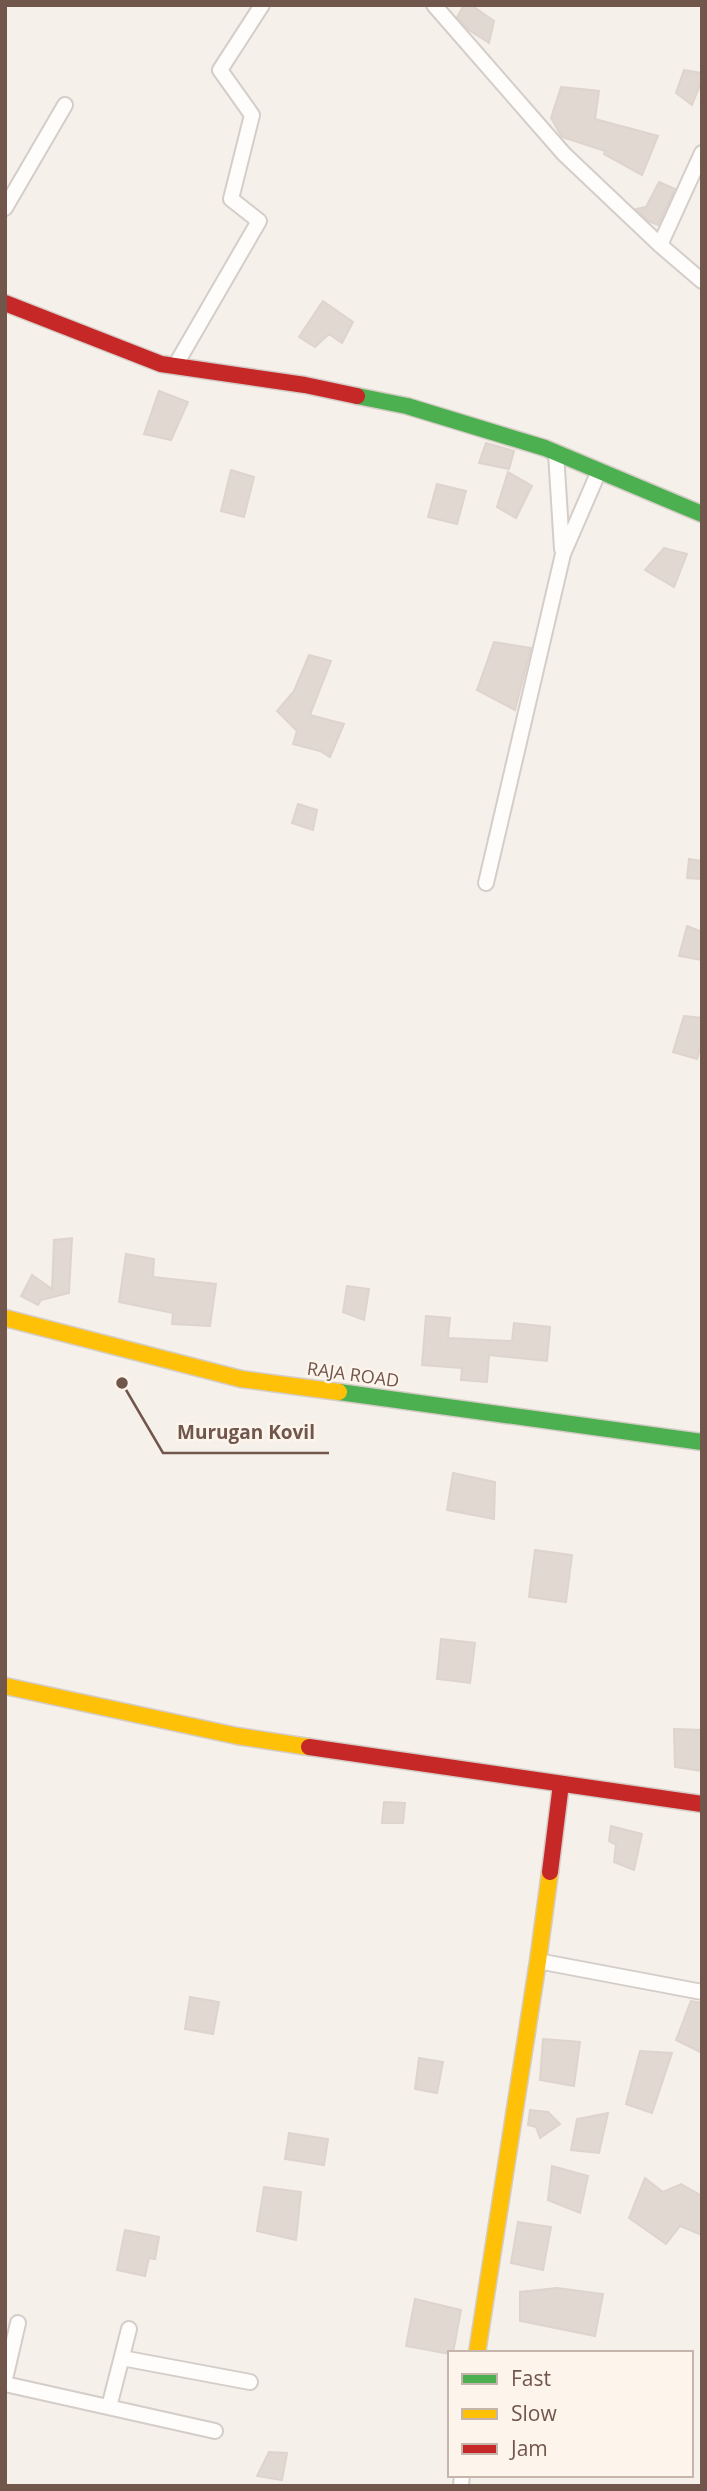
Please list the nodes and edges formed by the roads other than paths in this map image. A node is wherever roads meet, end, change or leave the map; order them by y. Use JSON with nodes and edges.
{"nodes":[{"id":1,"x":262,"y":5,"type":"edge"},
{"id":2,"x":434,"y":5,"type":"edge"},
{"id":3,"x":65,"y":105,"type":"dead end"},
{"id":4,"x":702,"y":153,"type":"edge"},
{"id":5,"x":5,"y":208,"type":"edge"},
{"id":6,"x":660,"y":245,"type":"junction"},
{"id":7,"x":702,"y":281,"type":"edge"},
{"id":8,"x":5,"y":303,"type":"edge"},
{"id":9,"x":175,"y":366,"type":"junction"},
{"id":10,"x":556,"y":453,"type":"junction"},
{"id":11,"x":599,"y":471,"type":"junction"},
{"id":12,"x":702,"y":514,"type":"edge"},
{"id":13,"x":563,"y":554,"type":"junction"},
{"id":14,"x":486,"y":883,"type":"dead end"},
{"id":15,"x":5,"y":1318,"type":"edge"},
{"id":16,"x":702,"y":1442,"type":"edge"},
{"id":17,"x":5,"y":1686,"type":"edge"},
{"id":18,"x":561,"y":1784,"type":"junction"},
{"id":19,"x":702,"y":1804,"type":"edge"},
{"id":20,"x":538,"y":1961,"type":"junction"},
{"id":21,"x":702,"y":1992,"type":"edge"},
{"id":22,"x":18,"y":2323,"type":"dead end"},
{"id":23,"x":129,"y":2329,"type":"dead end"},
{"id":24,"x":477,"y":2351,"type":"edge"},
{"id":25,"x":122,"y":2358,"type":"junction"},
{"id":26,"x":5,"y":2379,"type":"edge"},
{"id":27,"x":250,"y":2382,"type":"dead end"},
{"id":28,"x":5,"y":2384,"type":"edge"},
{"id":29,"x":109,"y":2407,"type":"junction"},
{"id":30,"x":215,"y":2431,"type":"dead end"}],
"edges":[{"from":1,"to":9,"type":"street"},
{"from":2,"to":6,"type":"street"},
{"from":3,"to":5,"type":"street"},
{"from":4,"to":6,"type":"street"},
{"from":6,"to":7,"type":"street"},
{"from":8,"to":9,"type":"street"},
{"from":9,"to":10,"type":"street"},
{"from":10,"to":11,"type":"street"},
{"from":10,"to":13,"type":"street"},
{"from":11,"to":12,"type":"street"},
{"from":11,"to":13,"type":"street"},
{"from":13,"to":14,"type":"street"},
{"from":15,"to":16,"type":"street","name":"RAJA ROAD"},
{"from":17,"to":18,"type":"street"},
{"from":18,"to":19,"type":"street"},
{"from":18,"to":20,"type":"street"},
{"from":20,"to":21,"type":"street"},
{"from":20,"to":24,"type":"street"},
{"from":22,"to":26,"type":"street"},
{"from":23,"to":25,"type":"street"},
{"from":25,"to":27,"type":"street"},
{"from":25,"to":29,"type":"street"},
{"from":28,"to":29,"type":"street"},
{"from":29,"to":30,"type":"street"}]}
